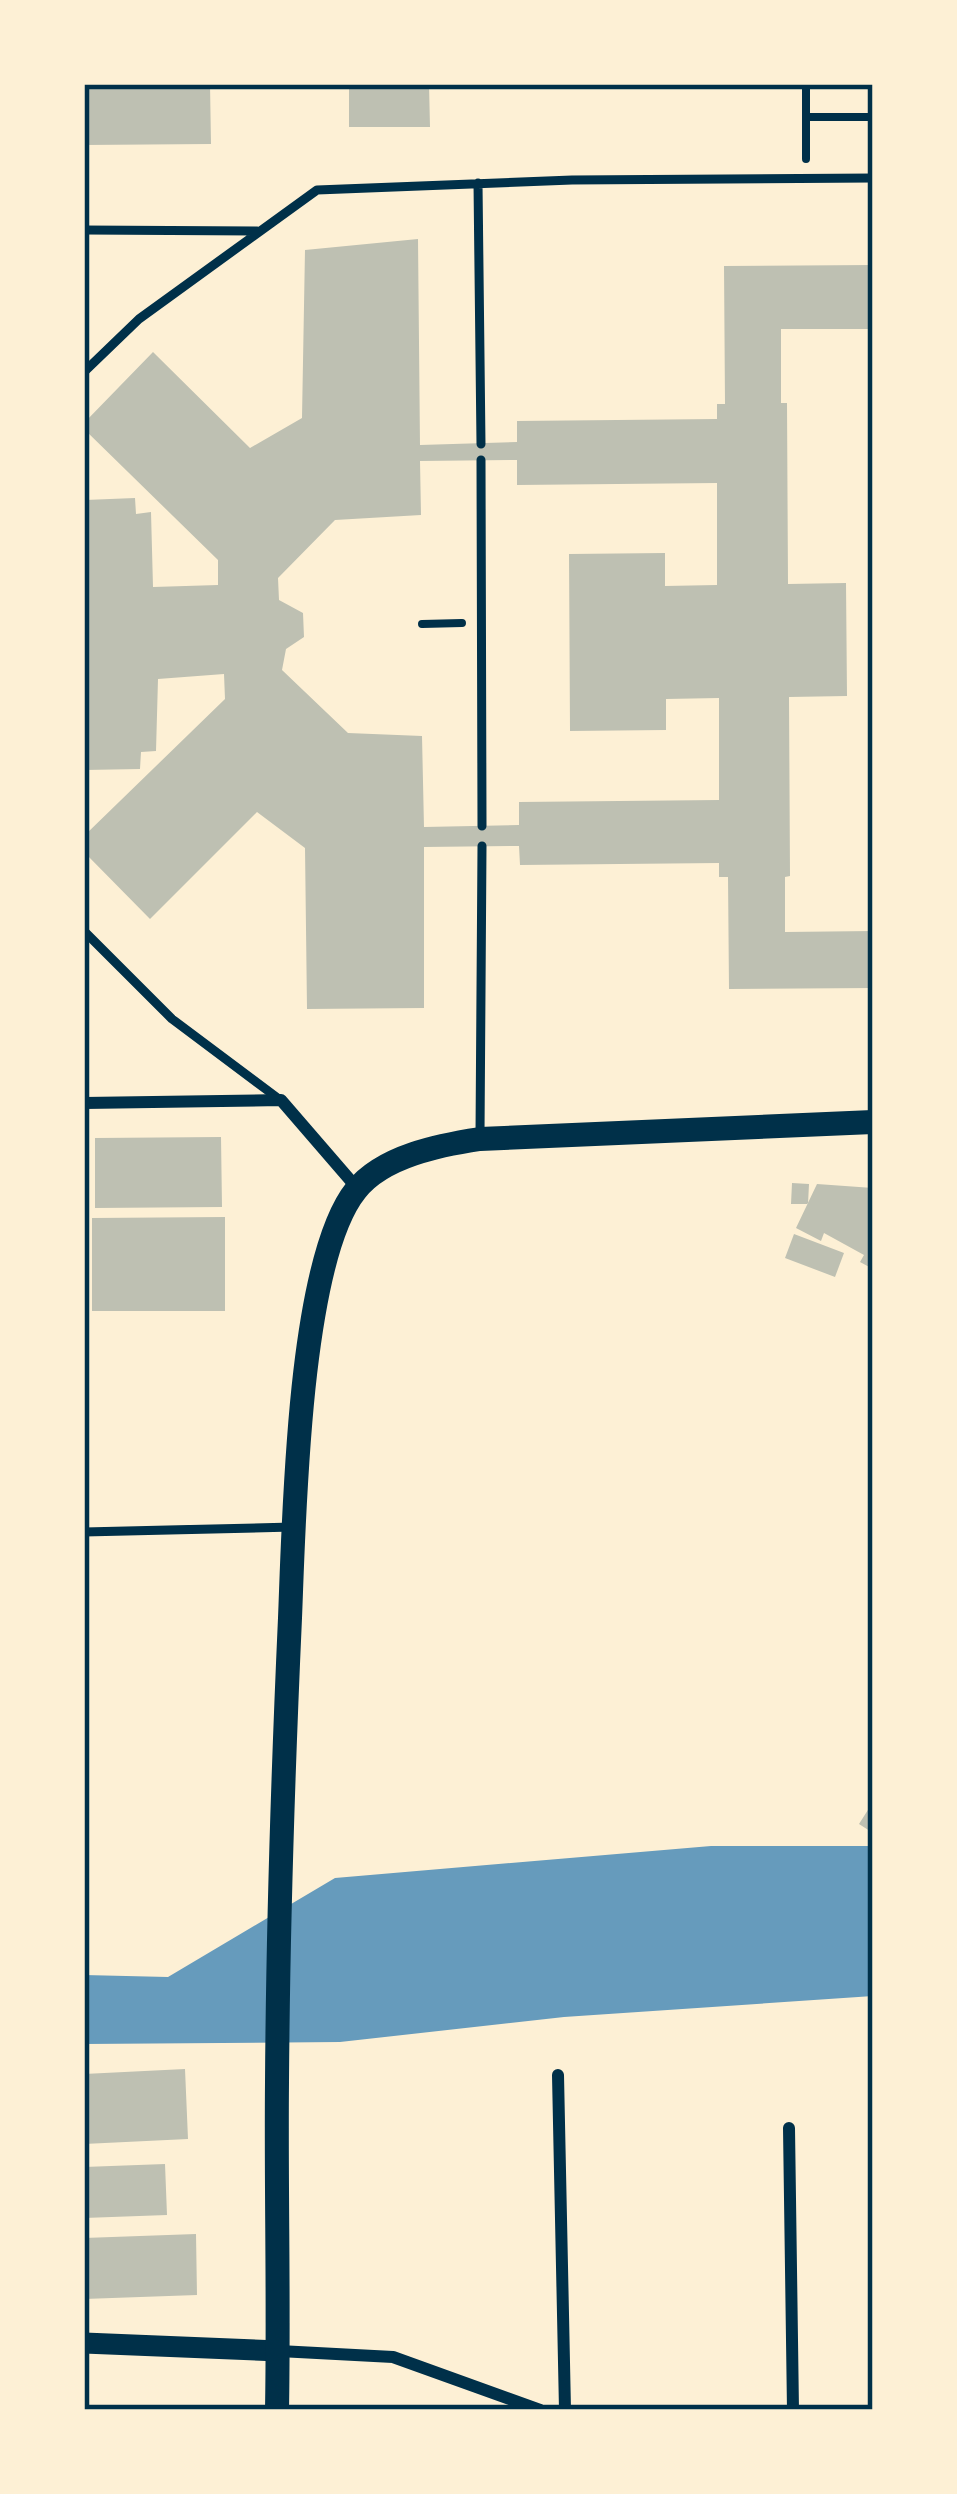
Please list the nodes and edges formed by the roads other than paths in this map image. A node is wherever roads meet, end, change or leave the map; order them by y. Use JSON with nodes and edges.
{"nodes":[{"id":1,"x":873,"y":178,"type":"edge"},
{"id":2,"x":478,"y":183,"type":"junction"},
{"id":3,"x":84,"y":230,"type":"edge"},
{"id":4,"x":257,"y":231,"type":"junction"},
{"id":5,"x":84,"y":372,"type":"edge"},
{"id":6,"x":481,"y":444,"type":"dead end"},
{"id":7,"x":481,"y":460,"type":"dead end"},
{"id":8,"x":482,"y":826,"type":"dead end"},
{"id":9,"x":482,"y":846,"type":"dead end"},
{"id":10,"x":84,"y":931,"type":"edge"},
{"id":11,"x":281,"y":1100,"type":"junction"},
{"id":12,"x":84,"y":1103,"type":"edge"},
{"id":13,"x":873,"y":1122,"type":"edge"},
{"id":14,"x":480,"y":1139,"type":"junction"},
{"id":15,"x":357,"y":1188,"type":"junction"},
{"id":16,"x":293,"y":1527,"type":"junction"},
{"id":17,"x":84,"y":1532,"type":"edge"},
{"id":18,"x":558,"y":2075,"type":"dead end"},
{"id":19,"x":789,"y":2128,"type":"dead end"},
{"id":20,"x":84,"y":2343,"type":"edge"},
{"id":21,"x":279,"y":2350,"type":"junction"},
{"id":22,"x":277,"y":2410,"type":"edge"},
{"id":23,"x":539,"y":2410,"type":"edge"},
{"id":24,"x":565,"y":2410,"type":"edge"},
{"id":25,"x":793,"y":2410,"type":"edge"}],
"edges":[{"from":1,"to":2,"type":"lane"},
{"from":2,"to":4,"type":"lane"},
{"from":2,"to":6,"type":"lane"},
{"from":3,"to":4,"type":"lane"},
{"from":4,"to":5,"type":"lane"},
{"from":7,"to":8,"type":"lane"},
{"from":9,"to":14,"type":"lane"},
{"from":10,"to":11,"type":"lane"},
{"from":11,"to":12,"type":"street"},
{"from":11,"to":15,"type":"street"},
{"from":13,"to":14,"type":"main road"},
{"from":14,"to":15,"type":"main road"},
{"from":15,"to":16,"type":"main road"},
{"from":16,"to":17,"type":"lane"},
{"from":16,"to":21,"type":"main road"},
{"from":18,"to":24,"type":"street"},
{"from":19,"to":25,"type":"street"},
{"from":20,"to":21,"type":"street"},
{"from":21,"to":22,"type":"main road"},
{"from":21,"to":23,"type":"street"}]}
